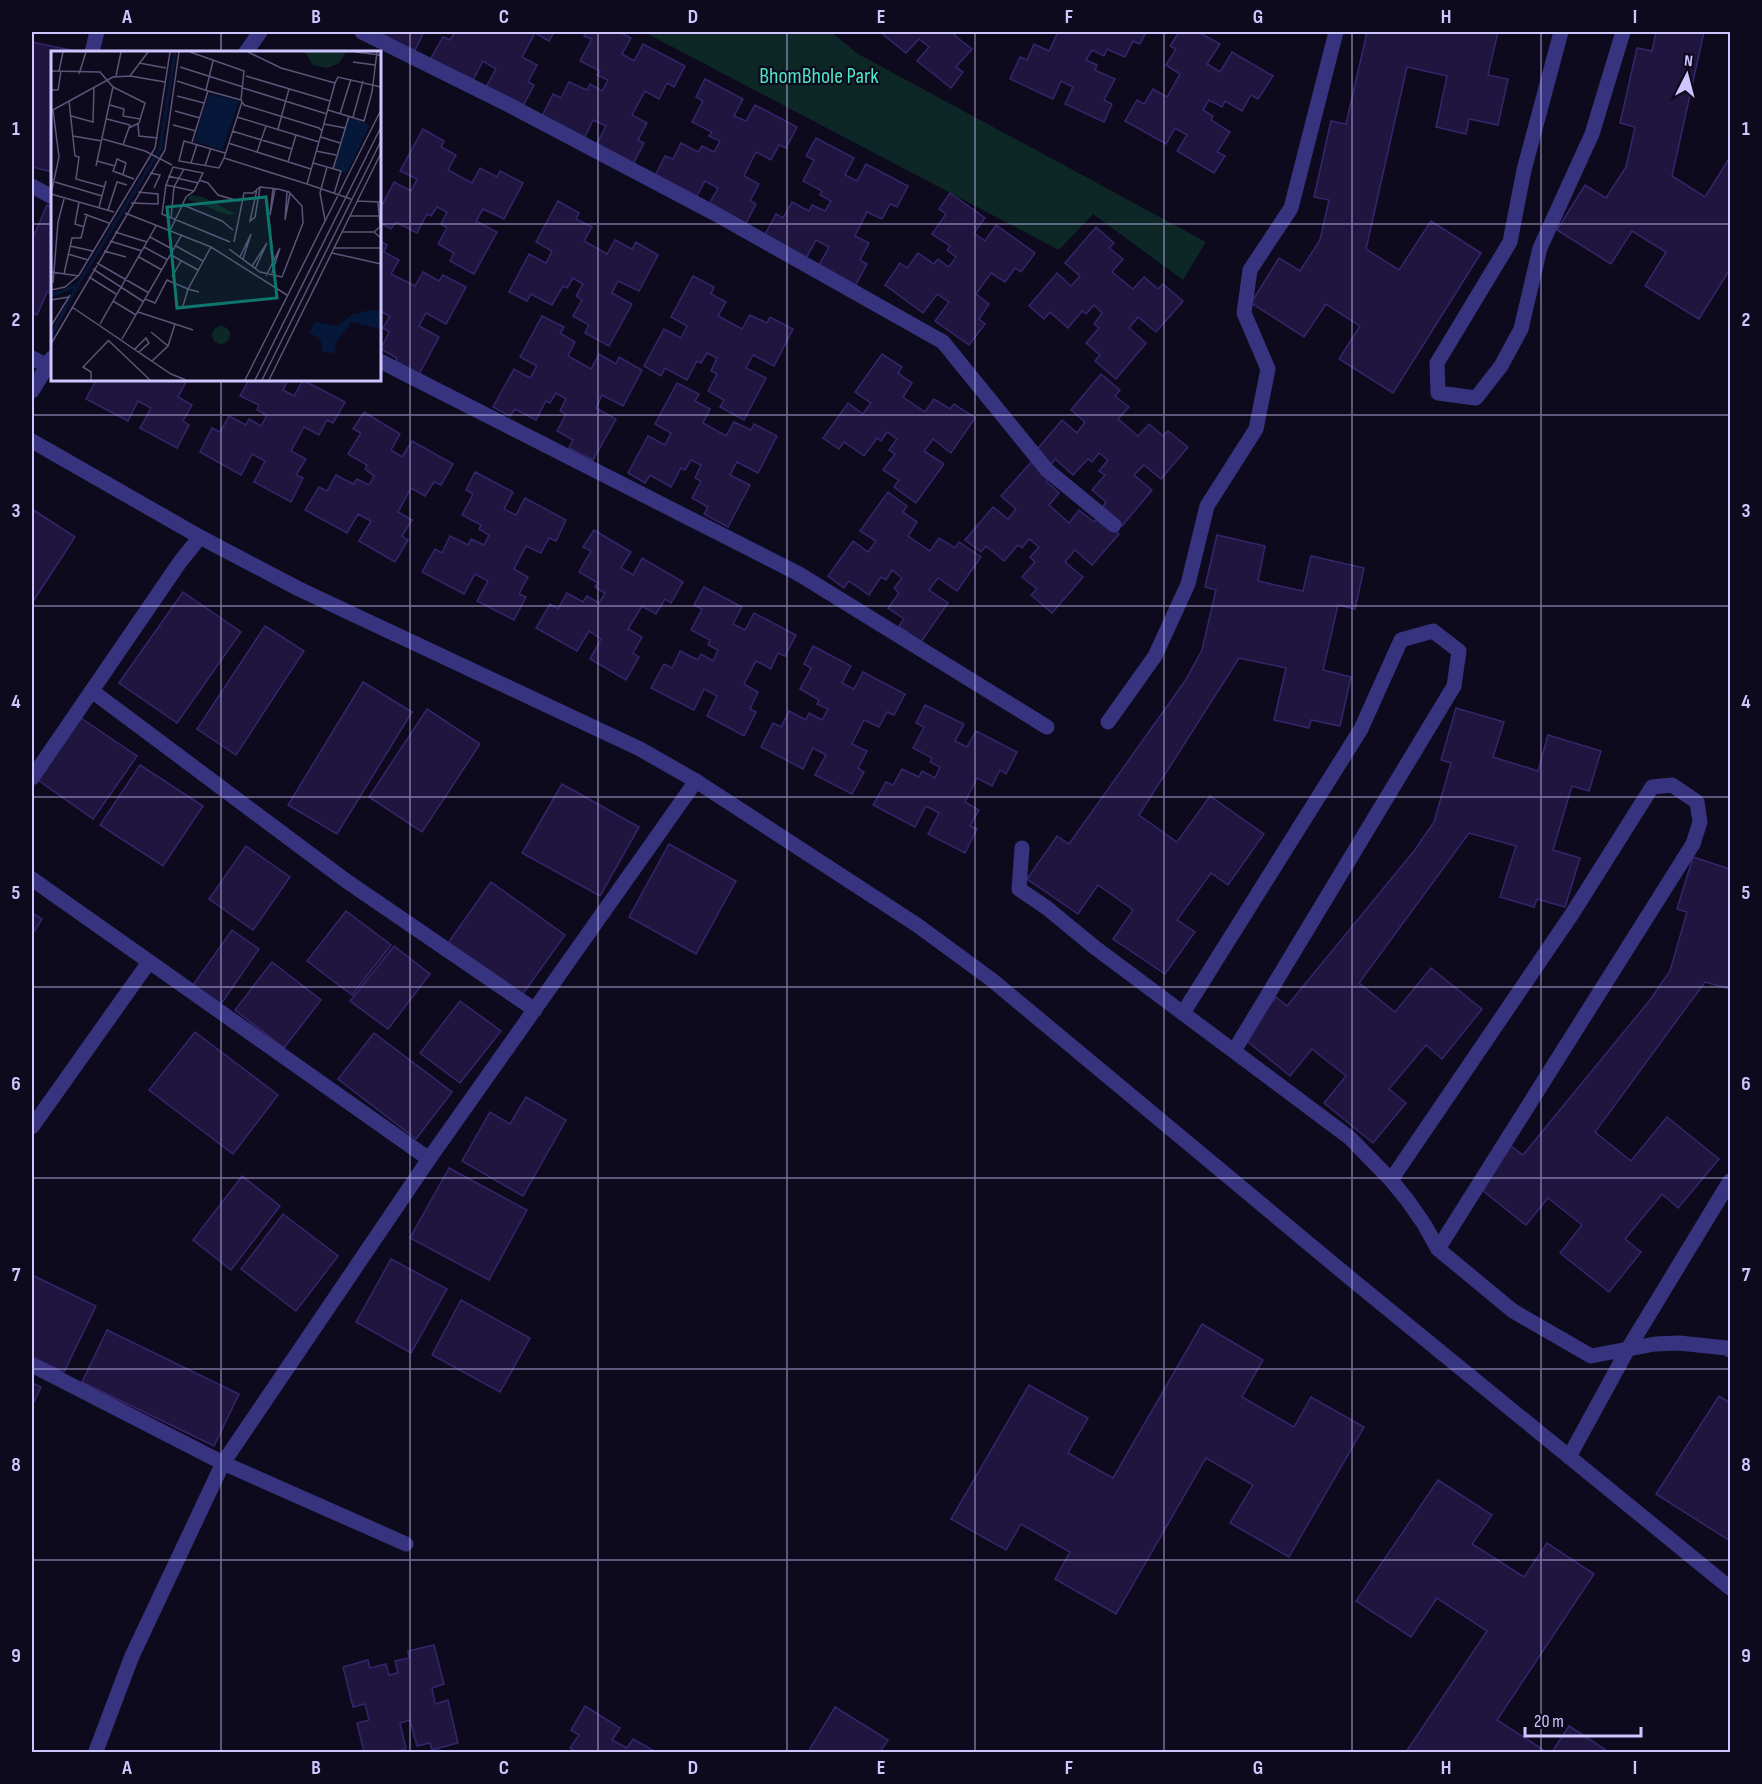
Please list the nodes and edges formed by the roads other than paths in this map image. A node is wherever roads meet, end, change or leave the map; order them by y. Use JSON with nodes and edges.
{"nodes":[{"id":1,"x":97,"y":32,"type":"edge"},
{"id":2,"x":260,"y":32,"type":"edge"},
{"id":3,"x":362,"y":32,"type":"edge"},
{"id":4,"x":1336,"y":32,"type":"edge"},
{"id":5,"x":1561,"y":32,"type":"edge"},
{"id":6,"x":1623,"y":32,"type":"edge"},
{"id":7,"x":92,"y":51,"type":"edge"},
{"id":8,"x":247,"y":51,"type":"edge"},
{"id":9,"x":32,"y":186,"type":"edge"},
{"id":10,"x":51,"y":196,"type":"edge"},
{"id":11,"x":32,"y":358,"type":"edge"},
{"id":12,"x":50,"y":362,"type":"edge"},
{"id":13,"x":381,"y":362,"type":"edge"},
{"id":14,"x":32,"y":391,"type":"edge"},
{"id":15,"x":32,"y":441,"type":"edge"},
{"id":16,"x":1114,"y":525,"type":"dead end"},
{"id":17,"x":200,"y":537,"type":"junction"},
{"id":18,"x":92,"y":691,"type":"junction"},
{"id":19,"x":1108,"y":722,"type":"dead end"},
{"id":20,"x":1047,"y":727,"type":"dead end"},
{"id":21,"x":36,"y":761,"type":"edge"},
{"id":22,"x":32,"y":778,"type":"edge"},
{"id":23,"x":696,"y":781,"type":"junction"},
{"id":24,"x":1022,"y":848,"type":"dead end"},
{"id":25,"x":32,"y":879,"type":"edge"},
{"id":26,"x":149,"y":962,"type":"junction"},
{"id":27,"x":535,"y":1010,"type":"junction"},
{"id":28,"x":1183,"y":1013,"type":"junction"},
{"id":29,"x":1234,"y":1051,"type":"junction"},
{"id":30,"x":32,"y":1127,"type":"edge"},
{"id":31,"x":429,"y":1159,"type":"junction"},
{"id":32,"x":1390,"y":1180,"type":"junction"},
{"id":33,"x":1731,"y":1181,"type":"edge"},
{"id":34,"x":1438,"y":1249,"type":"junction"},
{"id":35,"x":1729,"y":1346,"type":"edge"},
{"id":36,"x":1628,"y":1348,"type":"junction"},
{"id":37,"x":32,"y":1365,"type":"edge"},
{"id":38,"x":1569,"y":1457,"type":"junction"},
{"id":39,"x":223,"y":1463,"type":"junction"},
{"id":40,"x":406,"y":1544,"type":"dead end"},
{"id":41,"x":1731,"y":1588,"type":"edge"},
{"id":42,"x":96,"y":1751,"type":"edge"}],
"edges":[{"from":1,"to":7,"type":"street"},
{"from":2,"to":8,"type":"street"},
{"from":3,"to":16,"type":"street"},
{"from":4,"to":19,"type":"street"},
{"from":5,"to":6,"type":"street"},
{"from":9,"to":10,"type":"street"},
{"from":11,"to":12,"type":"street"},
{"from":12,"to":14,"type":"street"},
{"from":13,"to":20,"type":"street"},
{"from":15,"to":17,"type":"street"},
{"from":17,"to":18,"type":"street"},
{"from":17,"to":23,"type":"street"},
{"from":18,"to":21,"type":"street"},
{"from":18,"to":27,"type":"street"},
{"from":21,"to":22,"type":"street"},
{"from":23,"to":27,"type":"street"},
{"from":23,"to":38,"type":"street"},
{"from":24,"to":28,"type":"street"},
{"from":25,"to":26,"type":"street"},
{"from":26,"to":30,"type":"street"},
{"from":26,"to":31,"type":"street"},
{"from":27,"to":31,"type":"street"},
{"from":28,"to":29,"type":"street"},
{"from":28,"to":29,"type":"street"},
{"from":29,"to":32,"type":"street"},
{"from":31,"to":39,"type":"street"},
{"from":32,"to":34,"type":"street"},
{"from":32,"to":34,"type":"street"},
{"from":33,"to":36,"type":"street"},
{"from":34,"to":36,"type":"street"},
{"from":35,"to":36,"type":"street"},
{"from":36,"to":38,"type":"street"},
{"from":37,"to":39,"type":"street"},
{"from":38,"to":41,"type":"street"},
{"from":39,"to":40,"type":"street"},
{"from":39,"to":42,"type":"street"}]}
